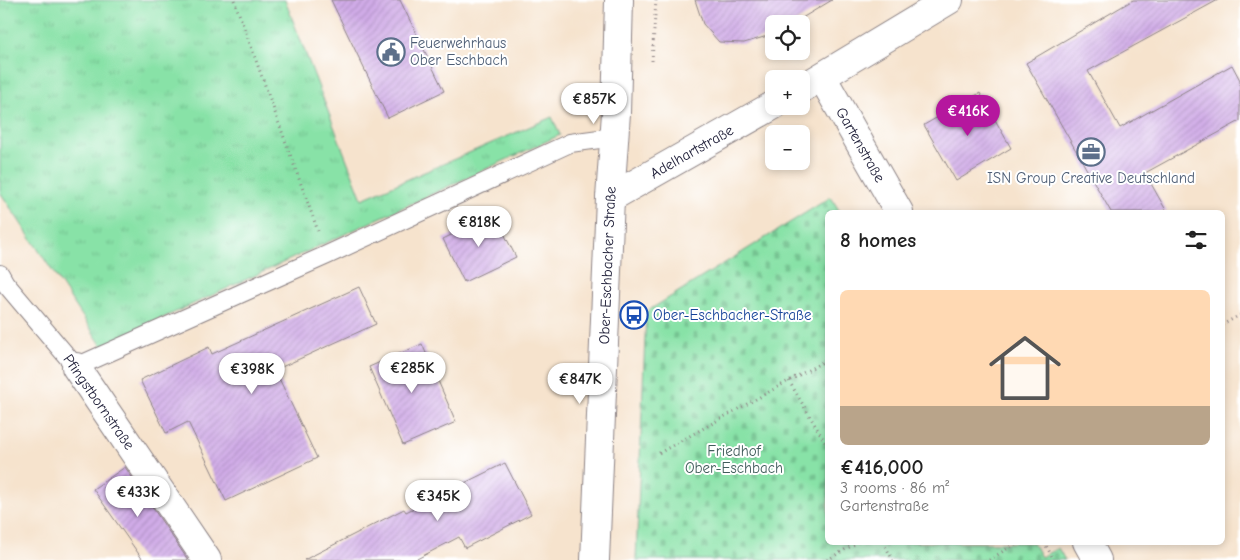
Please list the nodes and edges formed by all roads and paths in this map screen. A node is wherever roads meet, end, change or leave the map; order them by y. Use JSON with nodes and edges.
{"nodes":[{"id":1,"x":234,"y":0,"type":"edge"},
{"id":2,"x":619,"y":0,"type":"edge"},
{"id":3,"x":950,"y":0,"type":"edge"},
{"id":4,"x":812,"y":83,"type":"edge"},
{"id":5,"x":765,"y":110,"type":"edge"},
{"id":6,"x":614,"y":137,"type":"junction"},
{"id":7,"x":610,"y":198,"type":"junction"},
{"id":8,"x":898,"y":210,"type":"edge"},
{"id":9,"x":327,"y":255,"type":"junction"},
{"id":10,"x":0,"y":274,"type":"edge"},
{"id":11,"x":1240,"y":315,"type":"edge"},
{"id":12,"x":1225,"y":323,"type":"edge"},
{"id":13,"x":825,"y":361,"type":"edge"},
{"id":14,"x":76,"y":367,"type":"junction"},
{"id":15,"x":789,"y":381,"type":"junction"},
{"id":16,"x":825,"y":442,"type":"edge"},
{"id":17,"x":659,"y":453,"type":"dead end"},
{"id":18,"x":853,"y":545,"type":"edge"},
{"id":19,"x":885,"y":545,"type":"edge"},
{"id":20,"x":1013,"y":545,"type":"edge"},
{"id":21,"x":1046,"y":545,"type":"edge"},
{"id":22,"x":1089,"y":545,"type":"edge"},
{"id":23,"x":207,"y":560,"type":"edge"},
{"id":24,"x":595,"y":560,"type":"edge"},
{"id":25,"x":827,"y":560,"type":"edge"},
{"id":26,"x":893,"y":560,"type":"edge"},
{"id":27,"x":989,"y":560,"type":"edge"},
{"id":28,"x":1054,"y":560,"type":"edge"},
{"id":29,"x":1097,"y":560,"type":"edge"}],
"edges":[{"from":1,"to":9,"type":"path"},
{"from":2,"to":6,"type":"street","name":"Ober-Eschbacher Straße"},
{"from":3,"to":4,"type":"street"},
{"from":4,"to":8,"type":"street","name":"Gartenstraße"},
{"from":5,"to":7,"type":"street","name":"Adelhartstraße"},
{"from":6,"to":7,"type":"street","name":"Ober-Eschbacher Straße"},
{"from":6,"to":9,"type":"lane"},
{"from":7,"to":24,"type":"street","name":"Ober-Eschbacher Straße"},
{"from":9,"to":14,"type":"lane"},
{"from":10,"to":14,"type":"lane","name":"Pfingstbornstraße"},
{"from":11,"to":12,"type":"path"},
{"from":13,"to":15,"type":"path"},
{"from":14,"to":23,"type":"street","name":"Pfingstbornstraße"},
{"from":15,"to":16,"type":"path"},
{"from":15,"to":17,"type":"path"},
{"from":18,"to":25,"type":"path"},
{"from":19,"to":26,"type":"path"},
{"from":20,"to":27,"type":"path"},
{"from":21,"to":28,"type":"path"},
{"from":22,"to":29,"type":"street"}]}
